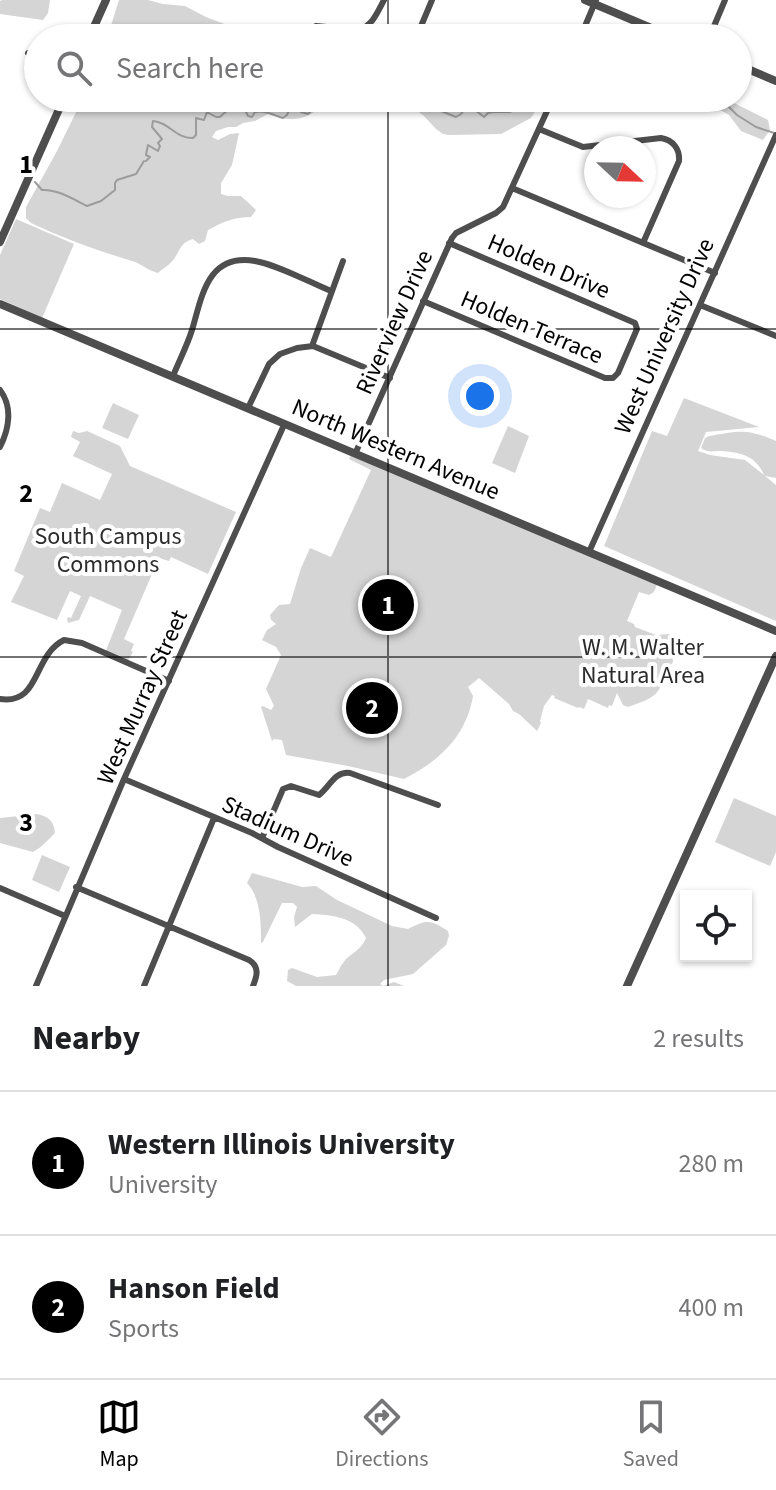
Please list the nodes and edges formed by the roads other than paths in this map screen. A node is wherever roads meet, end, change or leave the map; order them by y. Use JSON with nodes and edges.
{"nodes":[{"id":1,"x":106,"y":0,"type":"edge"},
{"id":2,"x":384,"y":0,"type":"edge"},
{"id":3,"x":432,"y":0,"type":"edge"},
{"id":4,"x":585,"y":0,"type":"edge"},
{"id":5,"x":725,"y":0,"type":"edge"},
{"id":6,"x":596,"y":2,"type":"edge"},
{"id":7,"x":95,"y":24,"type":"edge"},
{"id":8,"x":369,"y":24,"type":"edge"},
{"id":9,"x":422,"y":24,"type":"edge"},
{"id":10,"x":586,"y":24,"type":"edge"},
{"id":11,"x":644,"y":24,"type":"edge"},
{"id":12,"x":715,"y":24,"type":"edge"},
{"id":13,"x":752,"y":71,"type":"edge"},
{"id":14,"x":776,"y":81,"type":"edge"},
{"id":15,"x":58,"y":112,"type":"edge"},
{"id":16,"x":547,"y":112,"type":"edge"},
{"id":17,"x":539,"y":129,"type":"junction"},
{"id":18,"x":776,"y":135,"type":"edge"},
{"id":19,"x":512,"y":188,"type":"junction"},
{"id":20,"x":0,"y":242,"type":"edge"},
{"id":21,"x":449,"y":243,"type":"junction"},
{"id":22,"x":643,"y":243,"type":"junction"},
{"id":23,"x":343,"y":261,"type":"dead end"},
{"id":24,"x":715,"y":273,"type":"junction"},
{"id":25,"x":331,"y":291,"type":"junction"},
{"id":26,"x":423,"y":301,"type":"junction"},
{"id":27,"x":0,"y":304,"type":"edge"},
{"id":28,"x":700,"y":305,"type":"junction"},
{"id":29,"x":634,"y":322,"type":"joint"},
{"id":30,"x":776,"y":336,"type":"edge"},
{"id":31,"x":312,"y":346,"type":"junction"},
{"id":32,"x":173,"y":376,"type":"junction"},
{"id":33,"x":390,"y":378,"type":"junction"},
{"id":34,"x":0,"y":390,"type":"edge"},
{"id":35,"x":248,"y":408,"type":"junction"},
{"id":36,"x":284,"y":425,"type":"junction"},
{"id":37,"x":0,"y":447,"type":"edge"},
{"id":38,"x":355,"y":454,"type":"junction"},
{"id":39,"x":589,"y":552,"type":"junction"},
{"id":40,"x":776,"y":631,"type":"edge"},
{"id":41,"x":776,"y":656,"type":"edge"},
{"id":42,"x":169,"y":681,"type":"junction"},
{"id":43,"x":0,"y":699,"type":"edge"},
{"id":44,"x":124,"y":779,"type":"junction"},
{"id":45,"x":438,"y":805,"type":"dead end"},
{"id":46,"x":214,"y":818,"type":"junction"},
{"id":47,"x":262,"y":838,"type":"junction"},
{"id":48,"x":76,"y":887,"type":"junction"},
{"id":49,"x":0,"y":888,"type":"edge"},
{"id":50,"x":65,"y":916,"type":"junction"},
{"id":51,"x":436,"y":918,"type":"dead end"},
{"id":52,"x":169,"y":927,"type":"junction"},
{"id":53,"x":36,"y":986,"type":"edge"},
{"id":54,"x":144,"y":986,"type":"edge"},
{"id":55,"x":253,"y":986,"type":"edge"},
{"id":56,"x":627,"y":986,"type":"edge"}],
"edges":[{"from":1,"to":7,"type":"street"},
{"from":2,"to":8,"type":"street"},
{"from":3,"to":9,"type":"street"},
{"from":4,"to":6,"type":"street"},
{"from":5,"to":12,"type":"street"},
{"from":6,"to":10,"type":"street"},
{"from":6,"to":11,"type":"street"},
{"from":13,"to":14,"type":"street"},
{"from":15,"to":20,"type":"street"},
{"from":16,"to":17,"type":"street","name":"Riverview Drive"},
{"from":17,"to":19,"type":"street","name":"Riverview Drive"},
{"from":17,"to":22,"type":"street"},
{"from":18,"to":24,"type":"street","name":"West University Drive"},
{"from":19,"to":21,"type":"street","name":"Riverview Drive"},
{"from":19,"to":22,"type":"street"},
{"from":21,"to":26,"type":"street","name":"Riverview Drive"},
{"from":21,"to":29,"type":"street","name":"Holden Drive"},
{"from":22,"to":24,"type":"street"},
{"from":23,"to":25,"type":"street"},
{"from":24,"to":28,"type":"street","name":"West University Drive"},
{"from":25,"to":31,"type":"street"},
{"from":25,"to":32,"type":"street"},
{"from":26,"to":29,"type":"street","name":"Holden Terrace"},
{"from":26,"to":33,"type":"street","name":"Riverview Drive"},
{"from":27,"to":32,"type":"street","name":"North Western Avenue"},
{"from":28,"to":30,"type":"street"},
{"from":28,"to":39,"type":"street","name":"West University Drive"},
{"from":31,"to":33,"type":"street"},
{"from":31,"to":35,"type":"street"},
{"from":32,"to":35,"type":"street","name":"North Western Avenue"},
{"from":33,"to":38,"type":"street","name":"Riverview Drive"},
{"from":34,"to":37,"type":"street"},
{"from":35,"to":36,"type":"street","name":"North Western Avenue"},
{"from":36,"to":38,"type":"street","name":"North Western Avenue"},
{"from":36,"to":42,"type":"street","name":"West Murray Street"},
{"from":38,"to":39,"type":"street","name":"North Western Avenue"},
{"from":39,"to":40,"type":"street","name":"North Western Avenue"},
{"from":41,"to":56,"type":"street"},
{"from":42,"to":43,"type":"street"},
{"from":42,"to":44,"type":"street","name":"West Murray Street"},
{"from":44,"to":46,"type":"street","name":"Stadium Drive"},
{"from":44,"to":48,"type":"street","name":"West Murray Street"},
{"from":45,"to":47,"type":"street"},
{"from":46,"to":47,"type":"street","name":"Stadium Drive"},
{"from":46,"to":52,"type":"street"},
{"from":47,"to":51,"type":"street","name":"Stadium Drive"},
{"from":48,"to":50,"type":"street","name":"West Murray Street"},
{"from":48,"to":52,"type":"street"},
{"from":49,"to":50,"type":"street"},
{"from":50,"to":53,"type":"street","name":"West Murray Street"},
{"from":52,"to":54,"type":"street"},
{"from":52,"to":55,"type":"street"}]}
